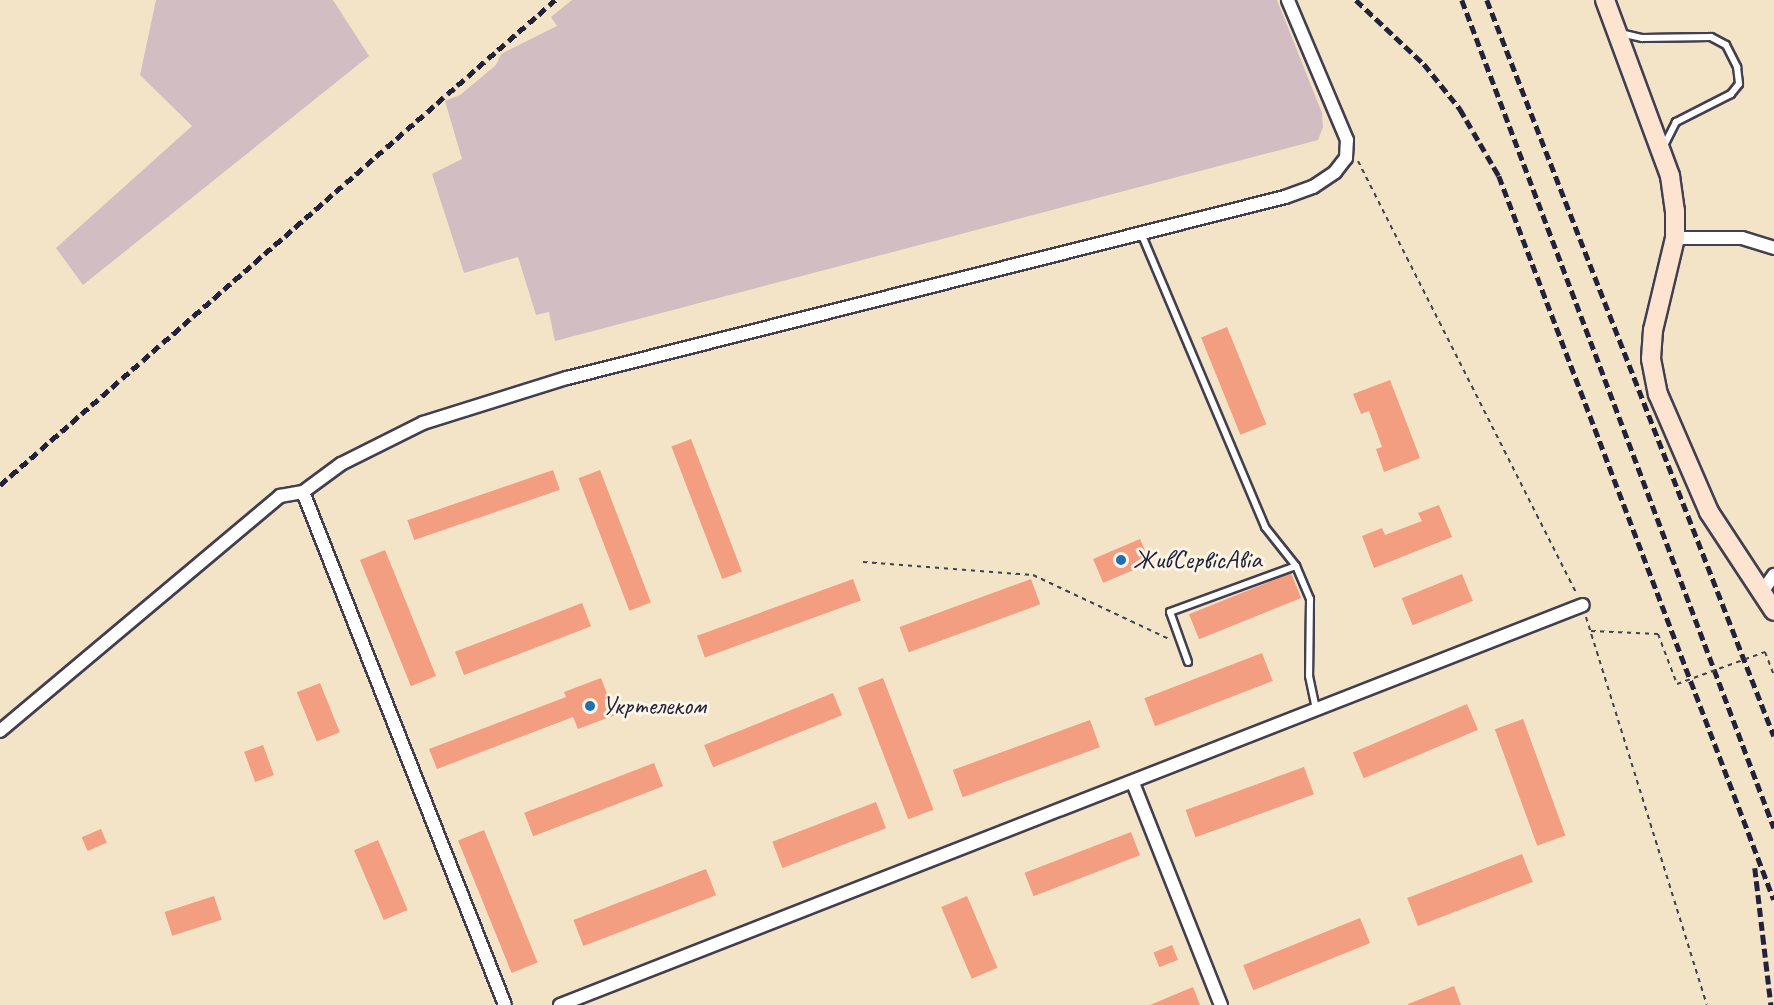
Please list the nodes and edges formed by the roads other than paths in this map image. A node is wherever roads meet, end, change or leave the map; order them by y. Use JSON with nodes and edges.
{"nodes":[{"id":1,"x":1288,"y":0,"type":"edge"},
{"id":2,"x":1605,"y":0,"type":"edge"},
{"id":3,"x":1617,"y":33,"type":"junction"},
{"id":4,"x":1662,"y":152,"type":"junction"},
{"id":5,"x":1141,"y":233,"type":"junction"},
{"id":6,"x":1675,"y":238,"type":"junction"},
{"id":7,"x":1774,"y":248,"type":"edge"},
{"id":8,"x":303,"y":492,"type":"junction"},
{"id":9,"x":1296,"y":566,"type":"junction"},
{"id":10,"x":1774,"y":575,"type":"edge"},
{"id":11,"x":1762,"y":592,"type":"junction"},
{"id":12,"x":1583,"y":605,"type":"road end"},
{"id":13,"x":1774,"y":611,"type":"edge"},
{"id":14,"x":1188,"y":662,"type":"dead end"},
{"id":15,"x":1316,"y":710,"type":"junction"},
{"id":16,"x":0,"y":731,"type":"edge"},
{"id":17,"x":1133,"y":783,"type":"junction"},
{"id":18,"x":505,"y":1005,"type":"edge"},
{"id":19,"x":560,"y":1005,"type":"edge"},
{"id":20,"x":1221,"y":1005,"type":"edge"}],
"edges":[{"from":1,"to":5,"type":"street"},
{"from":2,"to":3,"type":"street"},
{"from":3,"to":4,"type":"street"},
{"from":3,"to":4,"type":"lane"},
{"from":4,"to":6,"type":"street"},
{"from":5,"to":8,"type":"street"},
{"from":5,"to":9,"type":"lane"},
{"from":6,"to":7,"type":"street"},
{"from":6,"to":11,"type":"street"},
{"from":8,"to":16,"type":"street"},
{"from":8,"to":18,"type":"street"},
{"from":9,"to":14,"type":"lane"},
{"from":9,"to":15,"type":"lane"},
{"from":10,"to":11,"type":"street"},
{"from":11,"to":13,"type":"street"},
{"from":12,"to":15,"type":"street"},
{"from":15,"to":17,"type":"street"},
{"from":17,"to":19,"type":"street"},
{"from":17,"to":20,"type":"street"}]}
